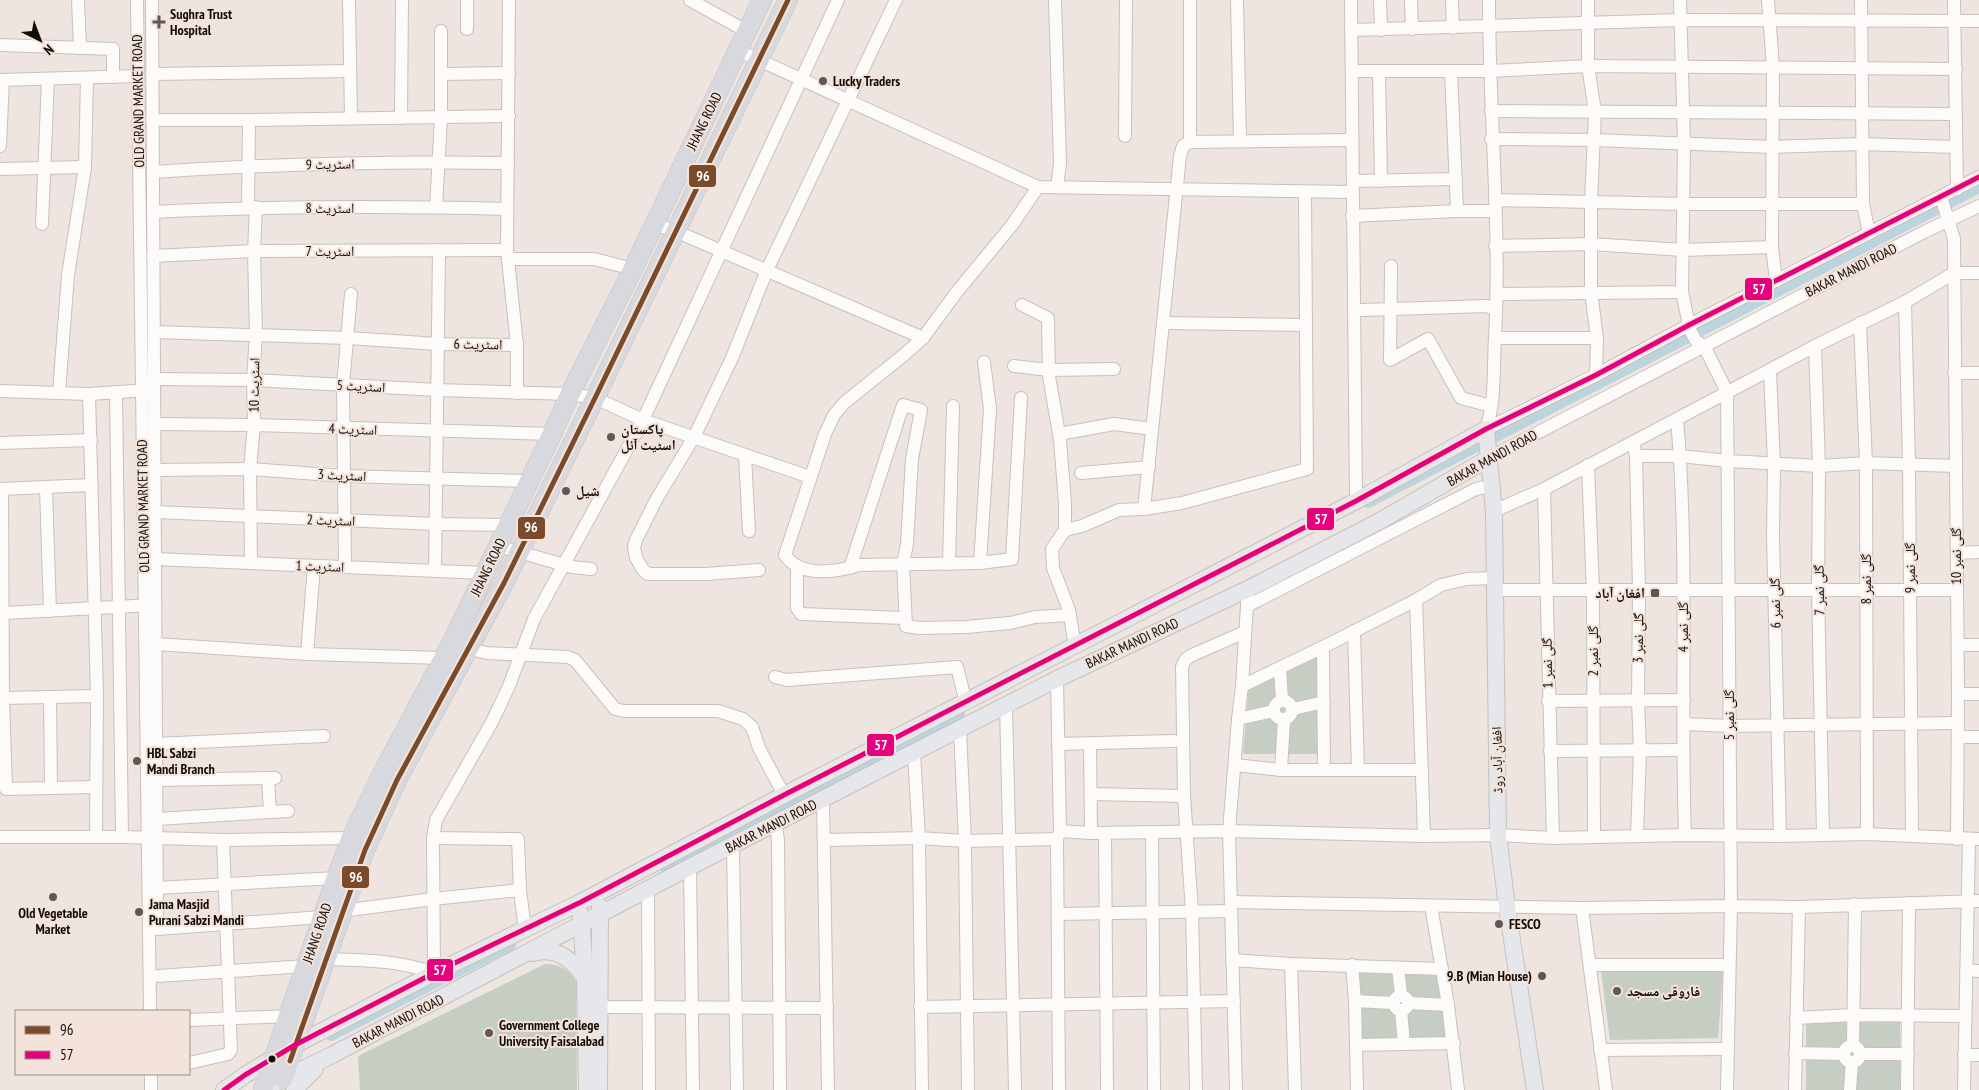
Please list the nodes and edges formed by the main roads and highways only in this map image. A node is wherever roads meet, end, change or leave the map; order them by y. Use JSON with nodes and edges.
{"nodes":[{"id":1,"x":762,"y":0,"type":"edge"},
{"id":2,"x":788,"y":0,"type":"edge"},
{"id":3,"x":1487,"y":442,"type":"junction"},
{"id":4,"x":1461,"y":474,"type":"junction"},
{"id":5,"x":1491,"y":486,"type":"junction"},
{"id":6,"x":454,"y":650,"type":"junction"},
{"id":7,"x":920,"y":726,"type":"junction"},
{"id":8,"x":930,"y":745,"type":"junction"},
{"id":9,"x":600,"y":892,"type":"junction"},
{"id":10,"x":580,"y":902,"type":"junction"},
{"id":11,"x":600,"y":915,"type":"junction"},
{"id":12,"x":582,"y":925,"type":"junction"},
{"id":13,"x":523,"y":956,"type":"junction"},
{"id":14,"x":585,"y":978,"type":"junction"},
{"id":15,"x":296,"y":1045,"type":"junction"},
{"id":16,"x":275,"y":1056,"type":"junction"},
{"id":17,"x":274,"y":1088,"type":"edge"},
{"id":18,"x":224,"y":1090,"type":"edge"},
{"id":19,"x":587,"y":1090,"type":"edge"},
{"id":20,"x":599,"y":1090,"type":"edge"},
{"id":21,"x":1535,"y":1090,"type":"edge"}],
"edges":[{"from":1,"to":6,"type":"highway","name":"JHANG ROAD"},
{"from":2,"to":6,"type":"highway","name":"JHANG ROAD"},
{"from":3,"to":4,"type":"main road","name":"BAKAR MANDI ROAD"},
{"from":3,"to":5,"type":"main road","name":"افغان آباد روڈ"},
{"from":3,"to":7,"type":"main road","name":"BAKAR MANDI ROAD"},
{"from":4,"to":5,"type":"main road"},
{"from":4,"to":8,"type":"main road","name":"BAKAR MANDI ROAD"},
{"from":5,"to":21,"type":"main road","name":"افغان آباد روڈ"},
{"from":6,"to":15,"type":"highway","name":"JHANG ROAD"},
{"from":6,"to":16,"type":"highway","name":"JHANG ROAD"},
{"from":7,"to":8,"type":"main road"},
{"from":7,"to":9,"type":"main road","name":"BAKAR MANDI ROAD"},
{"from":8,"to":11,"type":"main road","name":"BAKAR MANDI ROAD"},
{"from":9,"to":10,"type":"main road","name":"BAKAR MANDI ROAD"},
{"from":9,"to":11,"type":"main road"},
{"from":10,"to":12,"type":"main road"},
{"from":10,"to":15,"type":"main road","name":"BAKAR MANDI ROAD"},
{"from":11,"to":12,"type":"main road","name":"BAKAR MANDI ROAD"},
{"from":11,"to":20,"type":"main road"},
{"from":12,"to":13,"type":"main road","name":"BAKAR MANDI ROAD"},
{"from":12,"to":14,"type":"main road"},
{"from":13,"to":14,"type":"main road"},
{"from":13,"to":17,"type":"main road","name":"BAKAR MANDI ROAD"},
{"from":14,"to":19,"type":"main road"},
{"from":15,"to":16,"type":"main road","name":"BAKAR MANDI ROAD"},
{"from":15,"to":17,"type":"highway","name":"JHANG ROAD"},
{"from":16,"to":17,"type":"highway","name":"JHANG ROAD"},
{"from":16,"to":18,"type":"main road","name":"BAKAR MANDI ROAD"}]}
